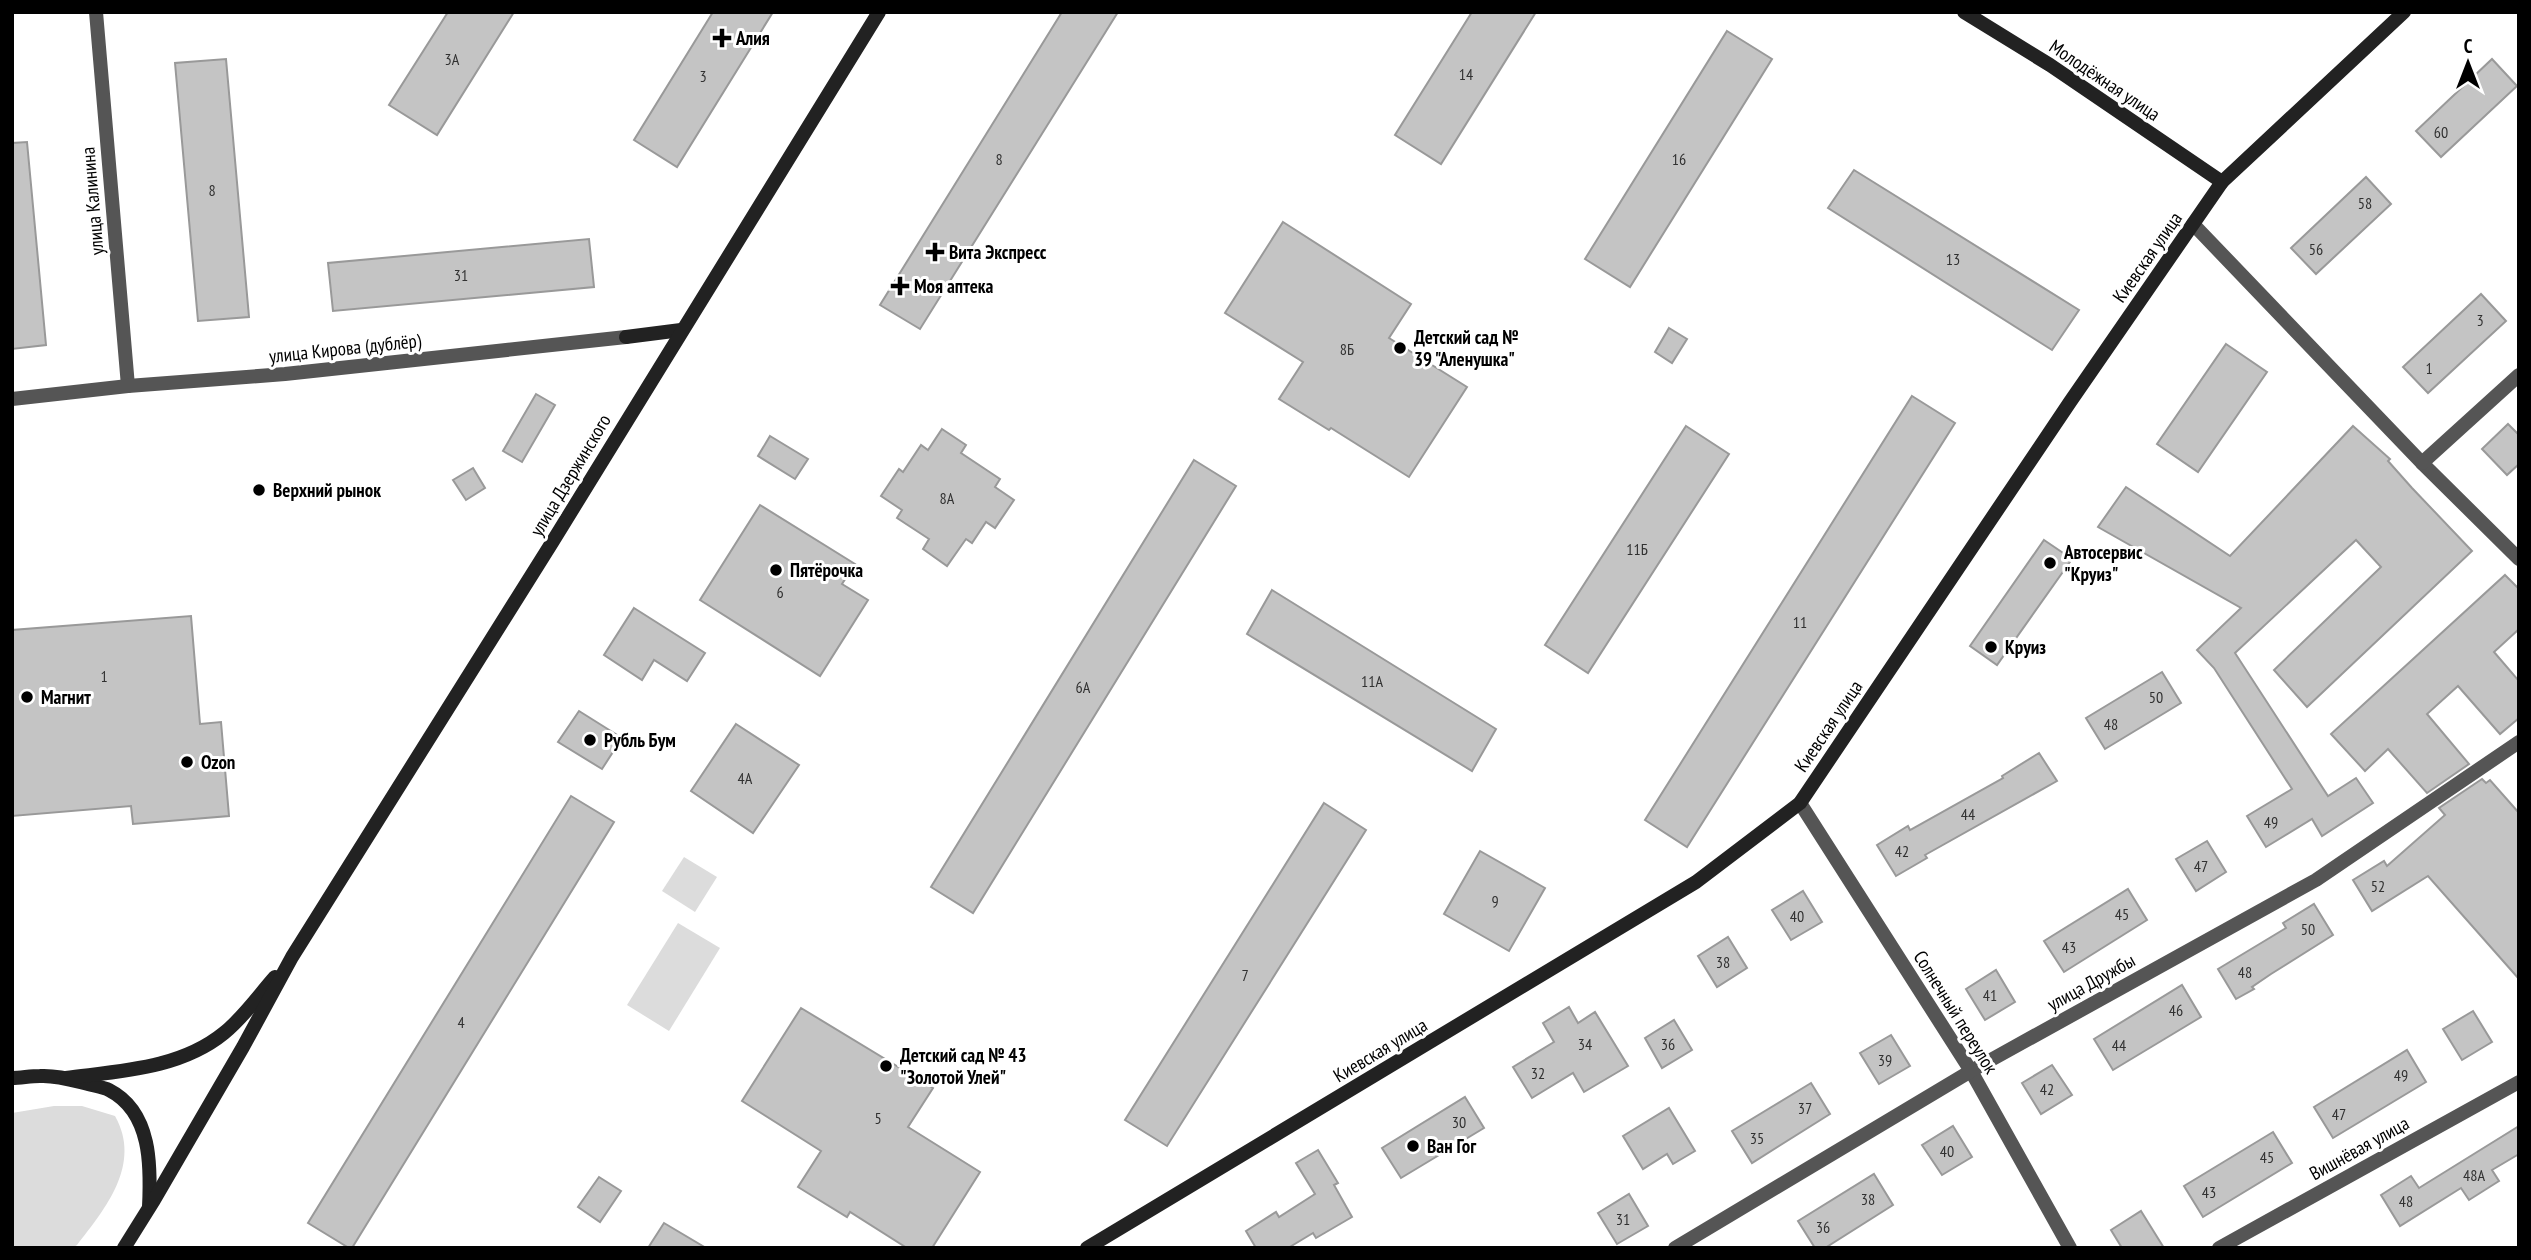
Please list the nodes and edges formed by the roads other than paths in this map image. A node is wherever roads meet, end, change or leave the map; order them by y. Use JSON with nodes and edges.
{"nodes":[{"id":1,"x":96,"y":12,"type":"edge"},
{"id":2,"x":879,"y":12,"type":"edge"},
{"id":3,"x":1964,"y":12,"type":"edge"},
{"id":4,"x":2404,"y":12,"type":"edge"},
{"id":5,"x":2222,"y":182,"type":"junction"},
{"id":6,"x":2193,"y":224,"type":"junction"},
{"id":7,"x":681,"y":330,"type":"junction"},
{"id":8,"x":626,"y":337,"type":"joint"},
{"id":9,"x":2519,"y":374,"type":"edge"},
{"id":10,"x":128,"y":386,"type":"junction"},
{"id":11,"x":12,"y":399,"type":"edge"},
{"id":12,"x":2422,"y":463,"type":"junction"},
{"id":13,"x":2519,"y":559,"type":"edge"},
{"id":14,"x":2519,"y":742,"type":"edge"},
{"id":15,"x":1800,"y":803,"type":"junction"},
{"id":16,"x":292,"y":957,"type":"junction"},
{"id":17,"x":1971,"y":1070,"type":"junction"},
{"id":18,"x":66,"y":1078,"type":"junction"},
{"id":19,"x":14,"y":1079,"type":"edge"},
{"id":20,"x":2519,"y":1082,"type":"edge"},
{"id":21,"x":149,"y":1209,"type":"junction"},
{"id":22,"x":123,"y":1245,"type":"edge"},
{"id":23,"x":1090,"y":1247,"type":"edge"},
{"id":24,"x":1675,"y":1248,"type":"edge"},
{"id":25,"x":2070,"y":1248,"type":"edge"},
{"id":26,"x":2219,"y":1248,"type":"edge"}],
"edges":[{"from":1,"to":10,"type":"street","name":"улица Калинина"},
{"from":2,"to":7,"type":"main road","name":"улица Дзержинского"},
{"from":3,"to":5,"type":"main road","name":"Молодёжная улица"},
{"from":4,"to":5,"type":"main road","name":"Киевская улица"},
{"from":5,"to":6,"type":"main road","name":"Киевская улица"},
{"from":6,"to":12,"type":"street"},
{"from":6,"to":15,"type":"main road","name":"Киевская улица"},
{"from":7,"to":8,"type":"main road","name":"улица Кирова (дублёр)"},
{"from":7,"to":16,"type":"main road","name":"улица Дзержинского"},
{"from":8,"to":10,"type":"street","name":"улица Кирова (дублёр)"},
{"from":9,"to":12,"type":"street"},
{"from":10,"to":11,"type":"street","name":"улица Кирова (дублёр)"},
{"from":12,"to":13,"type":"street"},
{"from":14,"to":17,"type":"street","name":"улица Дружбы"},
{"from":15,"to":17,"type":"street","name":"Солнечный переулок"},
{"from":15,"to":23,"type":"main road","name":"Киевская улица"},
{"from":16,"to":18,"type":"main road"},
{"from":16,"to":21,"type":"main road"},
{"from":17,"to":24,"type":"street","name":"улица Дружбы"},
{"from":17,"to":25,"type":"street","name":"Солнечный переулок"},
{"from":18,"to":19,"type":"main road"},
{"from":18,"to":21,"type":"main road"},
{"from":20,"to":26,"type":"street","name":"Вишнёвая улица"},
{"from":21,"to":22,"type":"main road"}]}
